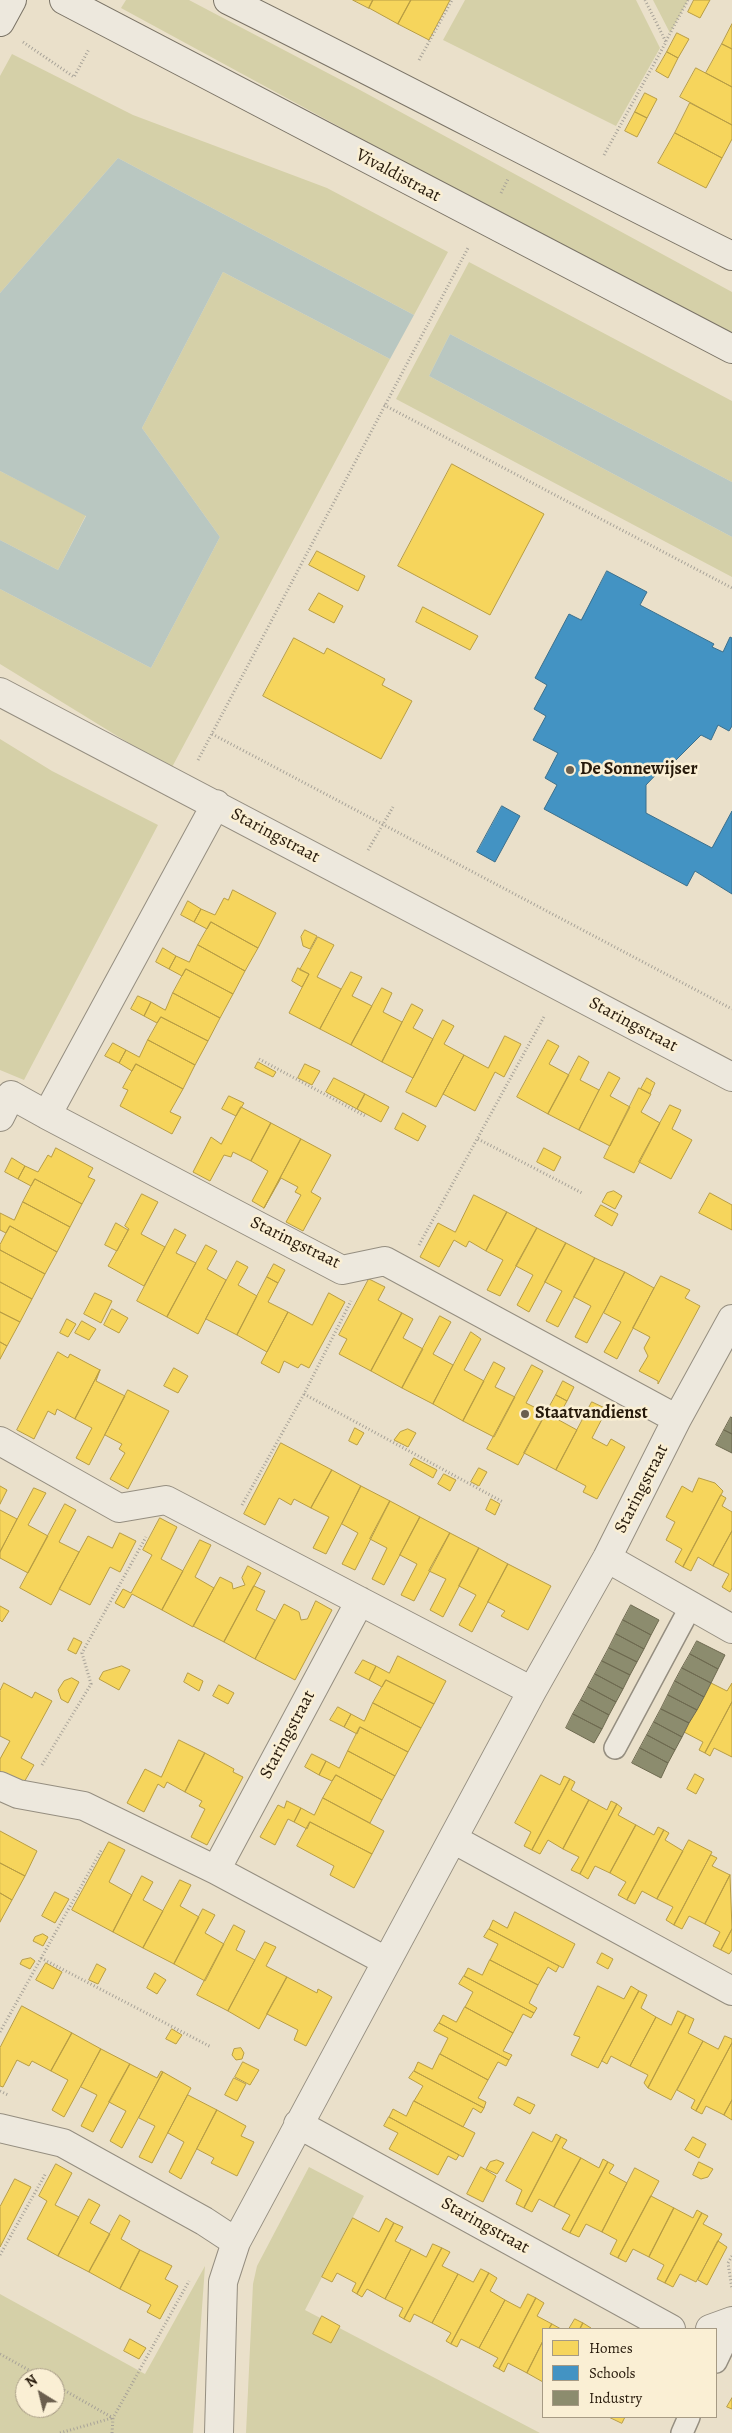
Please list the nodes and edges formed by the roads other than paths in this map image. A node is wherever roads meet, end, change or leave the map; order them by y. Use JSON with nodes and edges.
{"nodes":[{"id":1,"x":12,"y":0,"type":"edge"},
{"id":2,"x":64,"y":0,"type":"edge"},
{"id":3,"x":228,"y":0,"type":"edge"},
{"id":4,"x":8,"y":30,"type":"edge"},
{"id":5,"x":732,"y":256,"type":"edge"},
{"id":6,"x":732,"y":349,"type":"edge"},
{"id":7,"x":0,"y":692,"type":"edge"},
{"id":8,"x":216,"y":804,"type":"junction"},
{"id":9,"x":732,"y":1077,"type":"edge"},
{"id":10,"x":47,"y":1115,"type":"junction"},
{"id":11,"x":0,"y":1117,"type":"edge"},
{"id":12,"x":732,"y":1319,"type":"edge"},
{"id":13,"x":677,"y":1419,"type":"junction"},
{"id":14,"x":0,"y":1441,"type":"edge"},
{"id":15,"x":607,"y":1558,"type":"junction"},
{"id":16,"x":360,"y":1601,"type":"junction"},
{"id":17,"x":691,"y":1606,"type":"junction"},
{"id":18,"x":732,"y":1629,"type":"edge"},
{"id":19,"x":532,"y":1690,"type":"junction"},
{"id":20,"x":615,"y":1748,"type":"dead end"},
{"id":21,"x":12,"y":1791,"type":"edge"},
{"id":22,"x":453,"y":1839,"type":"junction"},
{"id":23,"x":216,"y":1870,"type":"junction"},
{"id":24,"x":386,"y":1961,"type":"junction"},
{"id":25,"x":732,"y":1991,"type":"edge"},
{"id":26,"x":298,"y":2124,"type":"junction"},
{"id":27,"x":0,"y":2128,"type":"edge"},
{"id":28,"x":236,"y":2242,"type":"junction"},
{"id":29,"x":732,"y":2320,"type":"edge"},
{"id":30,"x":669,"y":2328,"type":"edge"},
{"id":31,"x":712,"y":2328,"type":"edge"},
{"id":32,"x":732,"y":2328,"type":"edge"},
{"id":33,"x":717,"y":2360,"type":"edge"},
{"id":34,"x":689,"y":2418,"type":"edge"},
{"id":35,"x":219,"y":2433,"type":"edge"},
{"id":36,"x":682,"y":2433,"type":"edge"}],
"edges":[{"from":1,"to":4,"type":"street"},
{"from":2,"to":6,"type":"street","name":"Vivaldistraat"},
{"from":3,"to":5,"type":"street"},
{"from":7,"to":8,"type":"street","name":"Staringstraat"},
{"from":8,"to":9,"type":"street","name":"Staringstraat"},
{"from":8,"to":10,"type":"street","name":"Staringstraat"},
{"from":10,"to":11,"type":"street","name":"Staringstraat"},
{"from":10,"to":13,"type":"street","name":"Staringstraat"},
{"from":12,"to":13,"type":"street","name":"Staringstraat"},
{"from":13,"to":15,"type":"street","name":"Staringstraat"},
{"from":14,"to":16,"type":"street"},
{"from":15,"to":17,"type":"street"},
{"from":15,"to":19,"type":"street","name":"Staringstraat"},
{"from":16,"to":19,"type":"street"},
{"from":16,"to":23,"type":"street","name":"Staringstraat"},
{"from":17,"to":18,"type":"street"},
{"from":17,"to":20,"type":"lane"},
{"from":19,"to":22,"type":"street","name":"Staringstraat"},
{"from":21,"to":23,"type":"street"},
{"from":22,"to":24,"type":"street","name":"Staringstraat"},
{"from":22,"to":25,"type":"street"},
{"from":23,"to":24,"type":"street"},
{"from":24,"to":26,"type":"street","name":"Staringstraat"},
{"from":26,"to":28,"type":"street","name":"Staringstraat"},
{"from":26,"to":30,"type":"street","name":"Staringstraat"},
{"from":27,"to":28,"type":"street"},
{"from":28,"to":35,"type":"street","name":"Staringstraat"},
{"from":29,"to":31,"type":"street"},
{"from":32,"to":33,"type":"lane"},
{"from":34,"to":36,"type":"lane"}]}
